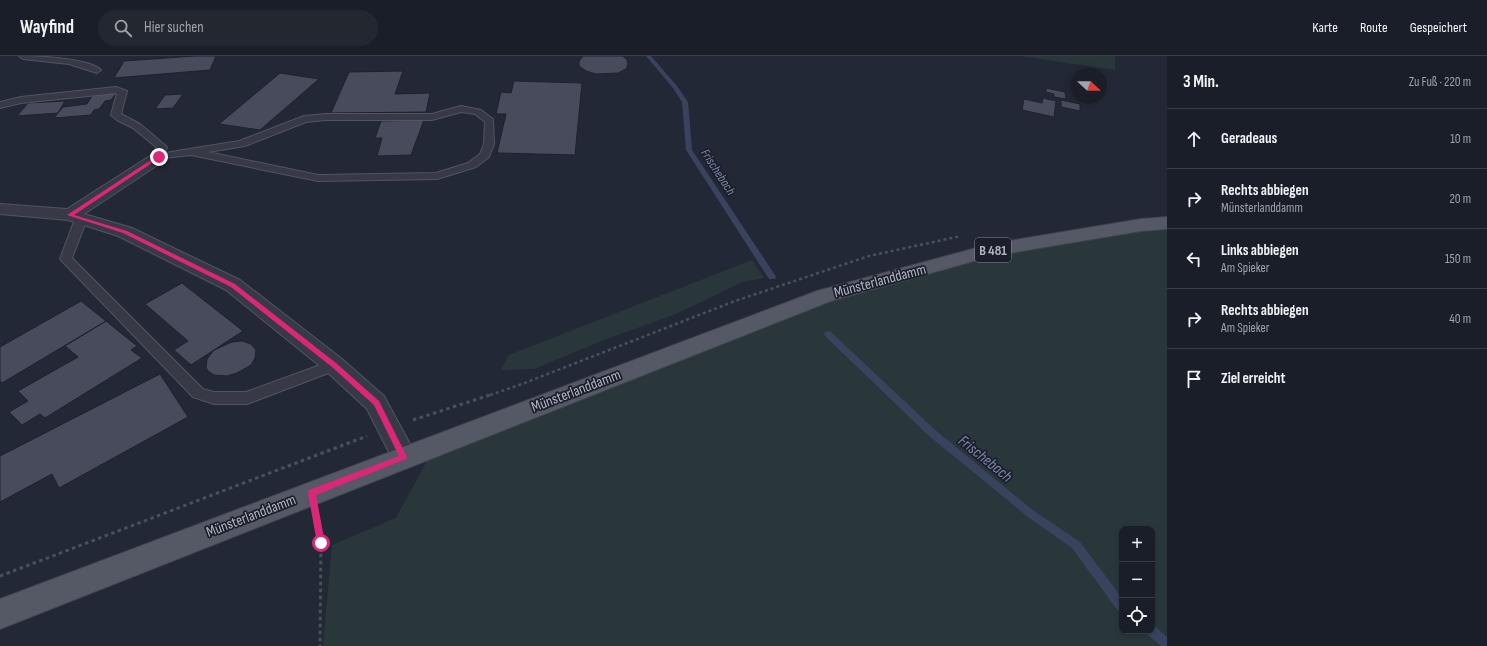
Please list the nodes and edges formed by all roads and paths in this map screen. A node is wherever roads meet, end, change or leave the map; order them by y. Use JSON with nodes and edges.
{"nodes":[{"id":1,"x":23,"y":56,"type":"edge"},
{"id":2,"x":97,"y":70,"type":"dead end"},
{"id":3,"x":0,"y":105,"type":"edge"},
{"id":4,"x":191,"y":152,"type":"junction"},
{"id":5,"x":159,"y":157,"type":"junction"},
{"id":6,"x":0,"y":209,"type":"edge"},
{"id":7,"x":76,"y":217,"type":"junction"},
{"id":8,"x":1167,"y":223,"type":"edge"},
{"id":9,"x":334,"y":365,"type":"junction"},
{"id":10,"x":404,"y":457,"type":"junction"},
{"id":11,"x":312,"y":493,"type":"junction"},
{"id":12,"x":0,"y":614,"type":"edge"},
{"id":13,"x":320,"y":646,"type":"edge"}],
"edges":[{"from":1,"to":2,"type":"lane"},
{"from":3,"to":5,"type":"lane"},
{"from":4,"to":4,"type":"lane"},
{"from":4,"to":5,"type":"lane"},
{"from":5,"to":7,"type":"street"},
{"from":6,"to":7,"type":"street"},
{"from":7,"to":9,"type":"street"},
{"from":7,"to":9,"type":"lane"},
{"from":8,"to":10,"type":"main road","name":"Münsterlanddamm","number":"B 481"},
{"from":9,"to":10,"type":"street"},
{"from":10,"to":11,"type":"main road","name":"Münsterlanddamm","number":"B 481"},
{"from":11,"to":12,"type":"main road","name":"Münsterlanddamm","number":"B 481"},
{"from":11,"to":13,"type":"path"}]}
